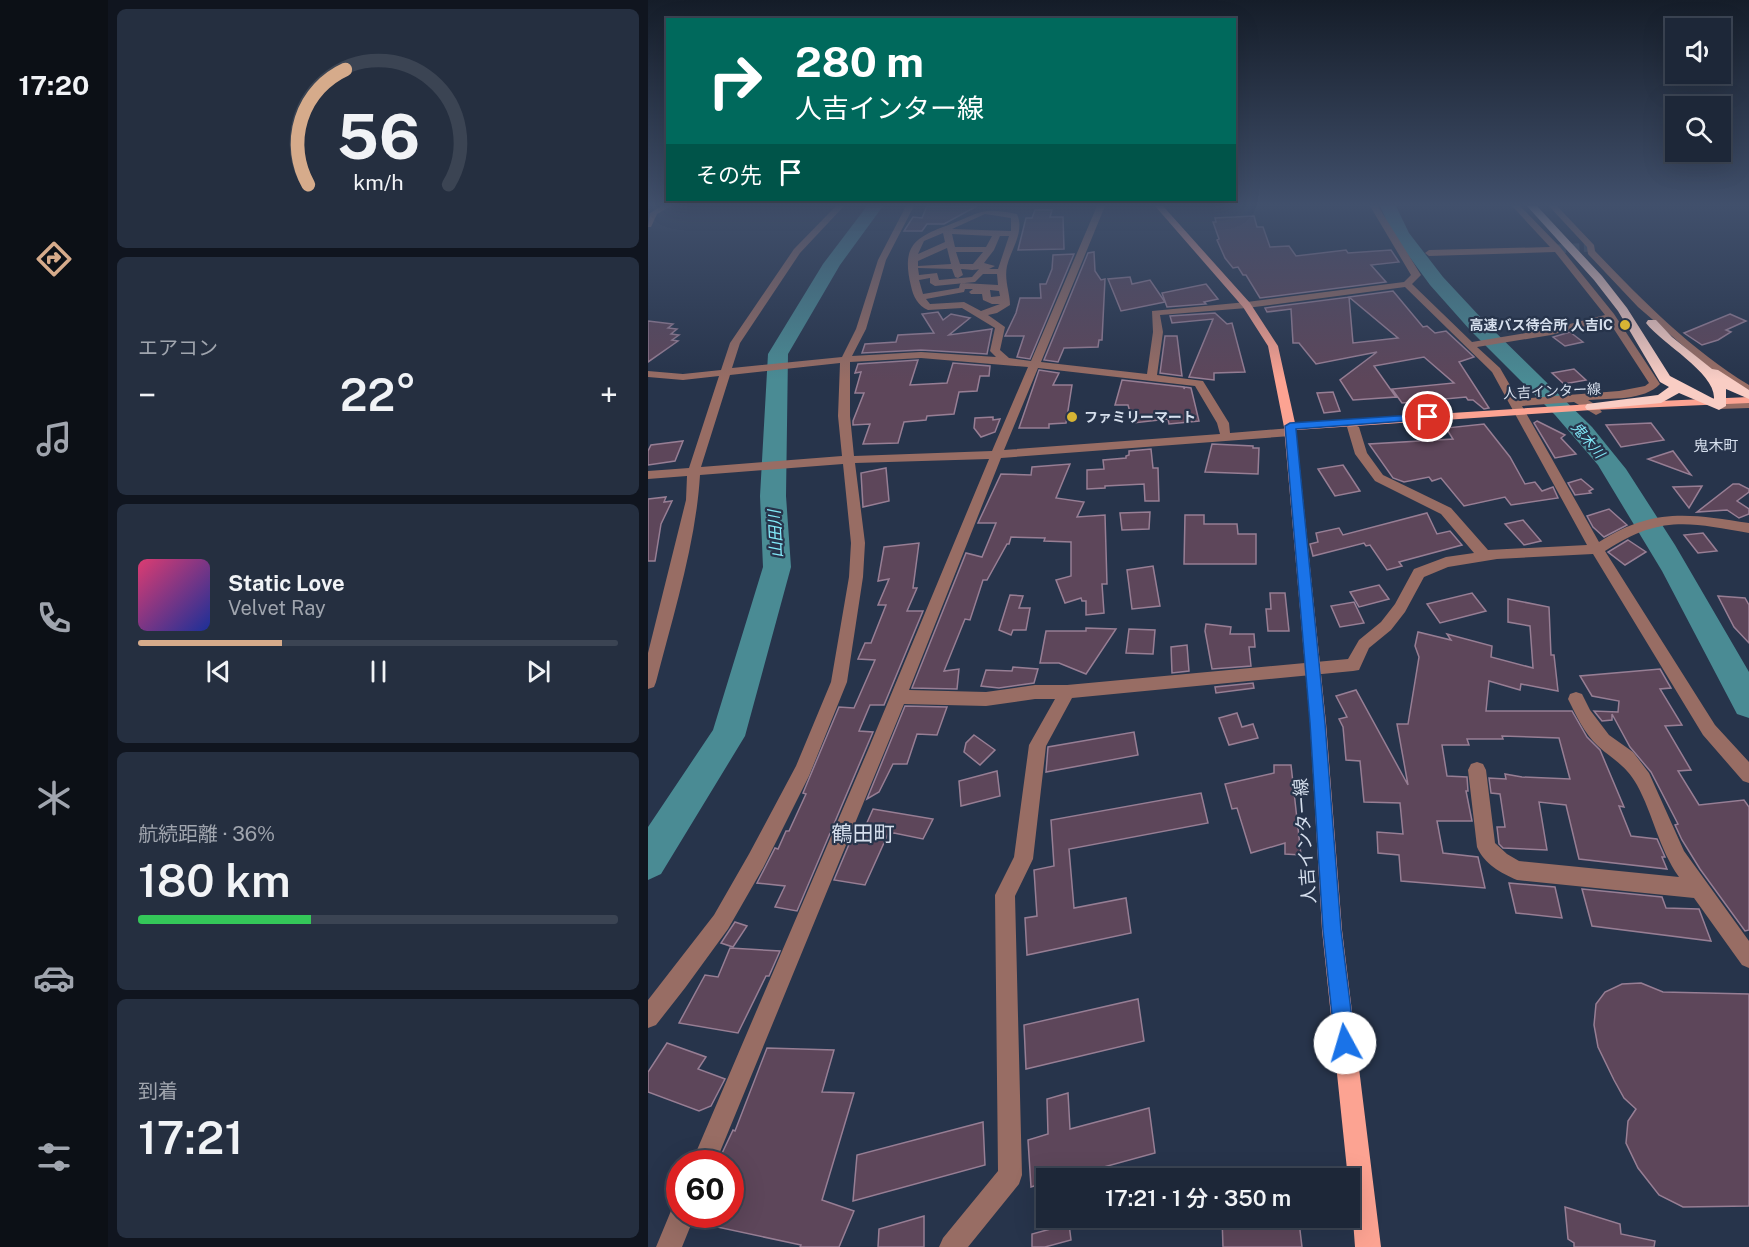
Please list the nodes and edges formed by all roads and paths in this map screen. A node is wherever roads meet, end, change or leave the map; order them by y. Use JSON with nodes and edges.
{"nodes":[{"id":1,"x":788,"y":264,"type":"edge"},
{"id":2,"x":881,"y":264,"type":"edge"},
{"id":3,"x":913,"y":264,"type":"edge"},
{"id":4,"x":917,"y":264,"type":"edge"},
{"id":5,"x":917,"y":264,"type":"edge"},
{"id":6,"x":954,"y":264,"type":"edge"},
{"id":7,"x":967,"y":264,"type":"edge"},
{"id":8,"x":972,"y":264,"type":"edge"},
{"id":9,"x":1004,"y":264,"type":"edge"},
{"id":10,"x":1077,"y":264,"type":"edge"},
{"id":11,"x":1210,"y":264,"type":"edge"},
{"id":12,"x":1409,"y":264,"type":"edge"},
{"id":13,"x":1569,"y":264,"type":"edge"},
{"id":14,"x":1585,"y":264,"type":"edge"},
{"id":15,"x":1605,"y":264,"type":"edge"},
{"id":16,"x":977,"y":266,"type":"joint"},
{"id":17,"x":1002,"y":272,"type":"junction"},
{"id":18,"x":958,"y":275,"type":"junction"},
{"id":19,"x":914,"y":278,"type":"junction"},
{"id":20,"x":1598,"y":278,"type":"junction"},
{"id":21,"x":1407,"y":284,"type":"junction"},
{"id":22,"x":1004,"y":293,"type":"junction"},
{"id":23,"x":918,"y":294,"type":"junction"},
{"id":24,"x":947,"y":299,"type":"dead end"},
{"id":25,"x":1246,"y":305,"type":"junction"},
{"id":26,"x":937,"y":308,"type":"junction"},
{"id":27,"x":980,"y":314,"type":"junction"},
{"id":28,"x":1611,"y":316,"type":"junction"},
{"id":29,"x":1652,"y":323,"type":"junction"},
{"id":30,"x":1471,"y":345,"type":"junction"},
{"id":31,"x":842,"y":360,"type":"junction"},
{"id":32,"x":1006,"y":361,"type":"junction"},
{"id":33,"x":1035,"y":364,"type":"junction"},
{"id":34,"x":730,"y":372,"type":"junction"},
{"id":35,"x":648,"y":374,"type":"edge"},
{"id":36,"x":1152,"y":376,"type":"junction"},
{"id":37,"x":1717,"y":383,"type":"junction"},
{"id":38,"x":1676,"y":385,"type":"junction"},
{"id":39,"x":1749,"y":390,"type":"edge"},
{"id":40,"x":1749,"y":395,"type":"edge"},
{"id":41,"x":1749,"y":400,"type":"edge"},
{"id":42,"x":1716,"y":403,"type":"junction"},
{"id":43,"x":1749,"y":405,"type":"edge"},
{"id":44,"x":1552,"y":408,"type":"junction"},
{"id":45,"x":1586,"y":408,"type":"junction"},
{"id":46,"x":1518,"y":411,"type":"junction"},
{"id":47,"x":1353,"y":428,"type":"junction"},
{"id":48,"x":1291,"y":429,"type":"junction"},
{"id":49,"x":1225,"y":432,"type":"junction"},
{"id":50,"x":999,"y":453,"type":"junction"},
{"id":51,"x":846,"y":460,"type":"junction"},
{"id":52,"x":700,"y":470,"type":"junction"},
{"id":53,"x":648,"y":475,"type":"edge"},
{"id":54,"x":1749,"y":528,"type":"edge"},
{"id":55,"x":1598,"y":549,"type":"junction"},
{"id":56,"x":1484,"y":555,"type":"junction"},
{"id":57,"x":1311,"y":668,"type":"junction"},
{"id":58,"x":648,"y":682,"type":"edge"},
{"id":59,"x":1067,"y":692,"type":"junction"},
{"id":60,"x":898,"y":697,"type":"junction"},
{"id":61,"x":1576,"y":699,"type":"dead end"},
{"id":62,"x":1477,"y":770,"type":"dead end"},
{"id":63,"x":1749,"y":775,"type":"edge"},
{"id":64,"x":1700,"y":889,"type":"junction"},
{"id":65,"x":1749,"y":958,"type":"edge"},
{"id":66,"x":648,"y":1017,"type":"edge"},
{"id":67,"x":709,"y":1150,"type":"edge"},
{"id":68,"x":677,"y":1228,"type":"edge"},
{"id":69,"x":669,"y":1247,"type":"edge"},
{"id":70,"x":952,"y":1247,"type":"edge"},
{"id":71,"x":1368,"y":1247,"type":"edge"}],
"edges":[{"from":1,"to":34,"type":"street"},
{"from":2,"to":31,"type":"street"},
{"from":3,"to":19,"type":"street"},
{"from":4,"to":18,"type":"street"},
{"from":5,"to":18,"type":"street"},
{"from":6,"to":18,"type":"street"},
{"from":7,"to":18,"type":"street"},
{"from":8,"to":18,"type":"street"},
{"from":9,"to":17,"type":"street"},
{"from":10,"to":33,"type":"street"},
{"from":11,"to":25,"type":"main road"},
{"from":12,"to":21,"type":"street"},
{"from":13,"to":28,"type":"street"},
{"from":14,"to":20,"type":"highway"},
{"from":15,"to":39,"type":"street"},
{"from":16,"to":17,"type":"street"},
{"from":16,"to":18,"type":"street"},
{"from":17,"to":18,"type":"street"},
{"from":17,"to":22,"type":"street"},
{"from":18,"to":19,"type":"street"},
{"from":18,"to":22,"type":"street"},
{"from":18,"to":23,"type":"street"},
{"from":18,"to":26,"type":"street"},
{"from":18,"to":27,"type":"street"},
{"from":19,"to":23,"type":"street"},
{"from":20,"to":29,"type":"highway"},
{"from":20,"to":38,"type":"highway"},
{"from":21,"to":25,"type":"street"},
{"from":21,"to":30,"type":"street"},
{"from":22,"to":27,"type":"street"},
{"from":23,"to":26,"type":"street"},
{"from":24,"to":26,"type":"street"},
{"from":25,"to":36,"type":"street"},
{"from":25,"to":48,"type":"main road"},
{"from":27,"to":32,"type":"street"},
{"from":28,"to":30,"type":"street"},
{"from":28,"to":45,"type":"street"},
{"from":29,"to":37,"type":"highway"},
{"from":29,"to":40,"type":"highway"},
{"from":30,"to":46,"type":"street"},
{"from":31,"to":32,"type":"street"},
{"from":31,"to":34,"type":"street"},
{"from":31,"to":51,"type":"street"},
{"from":32,"to":33,"type":"street"},
{"from":33,"to":36,"type":"street"},
{"from":33,"to":50,"type":"street"},
{"from":34,"to":35,"type":"street"},
{"from":34,"to":52,"type":"street"},
{"from":36,"to":49,"type":"street"},
{"from":37,"to":38,"type":"highway"},
{"from":37,"to":42,"type":"highway"},
{"from":38,"to":42,"type":"highway"},
{"from":38,"to":45,"type":"highway"},
{"from":41,"to":42,"type":"main road","name":"人吉インター線"},
{"from":42,"to":43,"type":"street"},
{"from":42,"to":45,"type":"main road","name":"人吉インター線"},
{"from":44,"to":45,"type":"main road","name":"人吉インター線"},
{"from":44,"to":45,"type":"street"},
{"from":44,"to":46,"type":"main road","name":"人吉インター線"},
{"from":44,"to":46,"type":"street"},
{"from":46,"to":47,"type":"main road","name":"人吉インター線"},
{"from":46,"to":48,"type":"main road","name":"人吉インター線"},
{"from":46,"to":55,"type":"street"},
{"from":47,"to":48,"type":"main road","name":"人吉インター線"},
{"from":47,"to":56,"type":"street"},
{"from":48,"to":49,"type":"street"},
{"from":48,"to":50,"type":"street"},
{"from":48,"to":57,"type":"main road","name":"人吉インター線"},
{"from":49,"to":50,"type":"street"},
{"from":50,"to":51,"type":"street"},
{"from":50,"to":60,"type":"street"},
{"from":51,"to":52,"type":"street"},
{"from":51,"to":66,"type":"street"},
{"from":52,"to":53,"type":"street"},
{"from":52,"to":58,"type":"street"},
{"from":54,"to":55,"type":"street"},
{"from":55,"to":56,"type":"street"},
{"from":55,"to":63,"type":"street"},
{"from":56,"to":57,"type":"street"},
{"from":57,"to":59,"type":"street"},
{"from":57,"to":71,"type":"main road","name":"人吉インター線"},
{"from":59,"to":60,"type":"street"},
{"from":59,"to":70,"type":"street"},
{"from":60,"to":67,"type":"street"},
{"from":61,"to":64,"type":"street"},
{"from":62,"to":64,"type":"street"},
{"from":64,"to":65,"type":"street"},
{"from":68,"to":69,"type":"street"}]}
